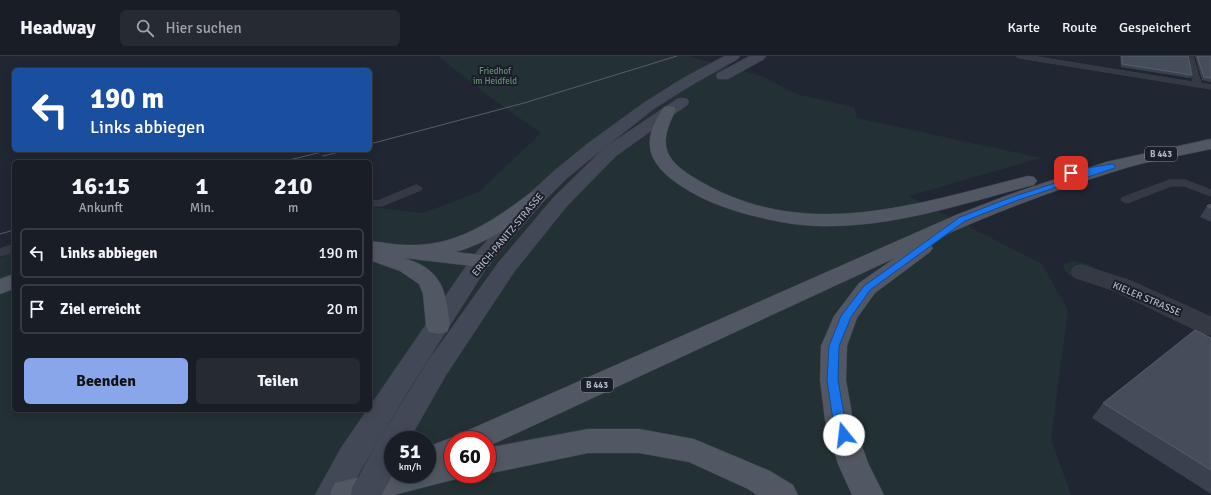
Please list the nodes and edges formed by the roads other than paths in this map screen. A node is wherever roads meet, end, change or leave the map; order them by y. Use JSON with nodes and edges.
{"nodes":[{"id":1,"x":734,"y":56,"type":"edge"},
{"id":2,"x":760,"y":56,"type":"edge"},
{"id":3,"x":1019,"y":56,"type":"edge"},
{"id":4,"x":1190,"y":56,"type":"edge"},
{"id":5,"x":1198,"y":85,"type":"junction"},
{"id":6,"x":1211,"y":87,"type":"edge"},
{"id":7,"x":669,"y":110,"type":"junction"},
{"id":8,"x":1211,"y":144,"type":"edge"},
{"id":9,"x":1112,"y":166,"type":"junction"},
{"id":10,"x":417,"y":188,"type":"dead end"},
{"id":11,"x":1211,"y":193,"type":"edge"},
{"id":12,"x":537,"y":197,"type":"junction"},
{"id":13,"x":1126,"y":200,"type":"dead end"},
{"id":14,"x":372,"y":203,"type":"edge"},
{"id":15,"x":963,"y":219,"type":"junction"},
{"id":16,"x":372,"y":247,"type":"edge"},
{"id":17,"x":12,"y":249,"type":"edge"},
{"id":18,"x":411,"y":252,"type":"junction"},
{"id":19,"x":0,"y":253,"type":"edge"},
{"id":20,"x":372,"y":255,"type":"edge"},
{"id":21,"x":481,"y":261,"type":"junction"},
{"id":22,"x":506,"y":268,"type":"junction"},
{"id":23,"x":1082,"y":272,"type":"dead end"},
{"id":24,"x":12,"y":282,"type":"edge"},
{"id":25,"x":0,"y":287,"type":"edge"},
{"id":26,"x":438,"y":326,"type":"junction"},
{"id":27,"x":1211,"y":327,"type":"edge"},
{"id":28,"x":400,"y":431,"type":"edge"},
{"id":29,"x":494,"y":431,"type":"edge"},
{"id":30,"x":384,"y":458,"type":"edge"},
{"id":31,"x":496,"y":459,"type":"edge"},
{"id":32,"x":444,"y":470,"type":"edge"},
{"id":33,"x":384,"y":478,"type":"edge"},
{"id":34,"x":346,"y":494,"type":"edge"},
{"id":35,"x":782,"y":495,"type":"edge"},
{"id":36,"x":868,"y":495,"type":"edge"}],
"edges":[{"from":1,"to":12,"type":"main road","name":"ERICH-PANITZ-STRASSE"},
{"from":2,"to":7,"type":"main road","name":"ERICH-PANITZ-STRASSE"},
{"from":3,"to":5,"type":"lane"},
{"from":4,"to":5,"type":"lane"},
{"from":5,"to":6,"type":"lane"},
{"from":7,"to":9,"type":"main road"},
{"from":7,"to":22,"type":"main road","name":"ERICH-PANITZ-STRASSE"},
{"from":8,"to":9,"type":"main road","number":"B 443"},
{"from":9,"to":15,"type":"main road","number":"B 443"},
{"from":10,"to":14,"type":"lane"},
{"from":11,"to":13,"type":"lane"},
{"from":12,"to":18,"type":"main road"},
{"from":12,"to":21,"type":"main road","name":"ERICH-PANITZ-STRASSE"},
{"from":15,"to":29,"type":"main road","number":"B 443"},
{"from":15,"to":36,"type":"main road"},
{"from":16,"to":18,"type":"main road"},
{"from":17,"to":19,"type":"lane"},
{"from":18,"to":21,"type":"main road"},
{"from":20,"to":26,"type":"main road"},
{"from":21,"to":22,"type":"main road"},
{"from":21,"to":26,"type":"main road","name":"ERICH-PANITZ-STRASSE"},
{"from":22,"to":28,"type":"main road","name":"ERICH-PANITZ-STRASSE"},
{"from":23,"to":27,"type":"street","name":"KIELER STRASSE"},
{"from":24,"to":25,"type":"main road"},
{"from":26,"to":34,"type":"main road","name":"ERICH-PANITZ-STRASSE"},
{"from":30,"to":34,"type":"main road","name":"ERICH-PANITZ-STRASSE","bridge":true},
{"from":31,"to":35,"type":"main road"},
{"from":32,"to":34,"type":"main road"},
{"from":33,"to":34,"type":"main road"}]}
